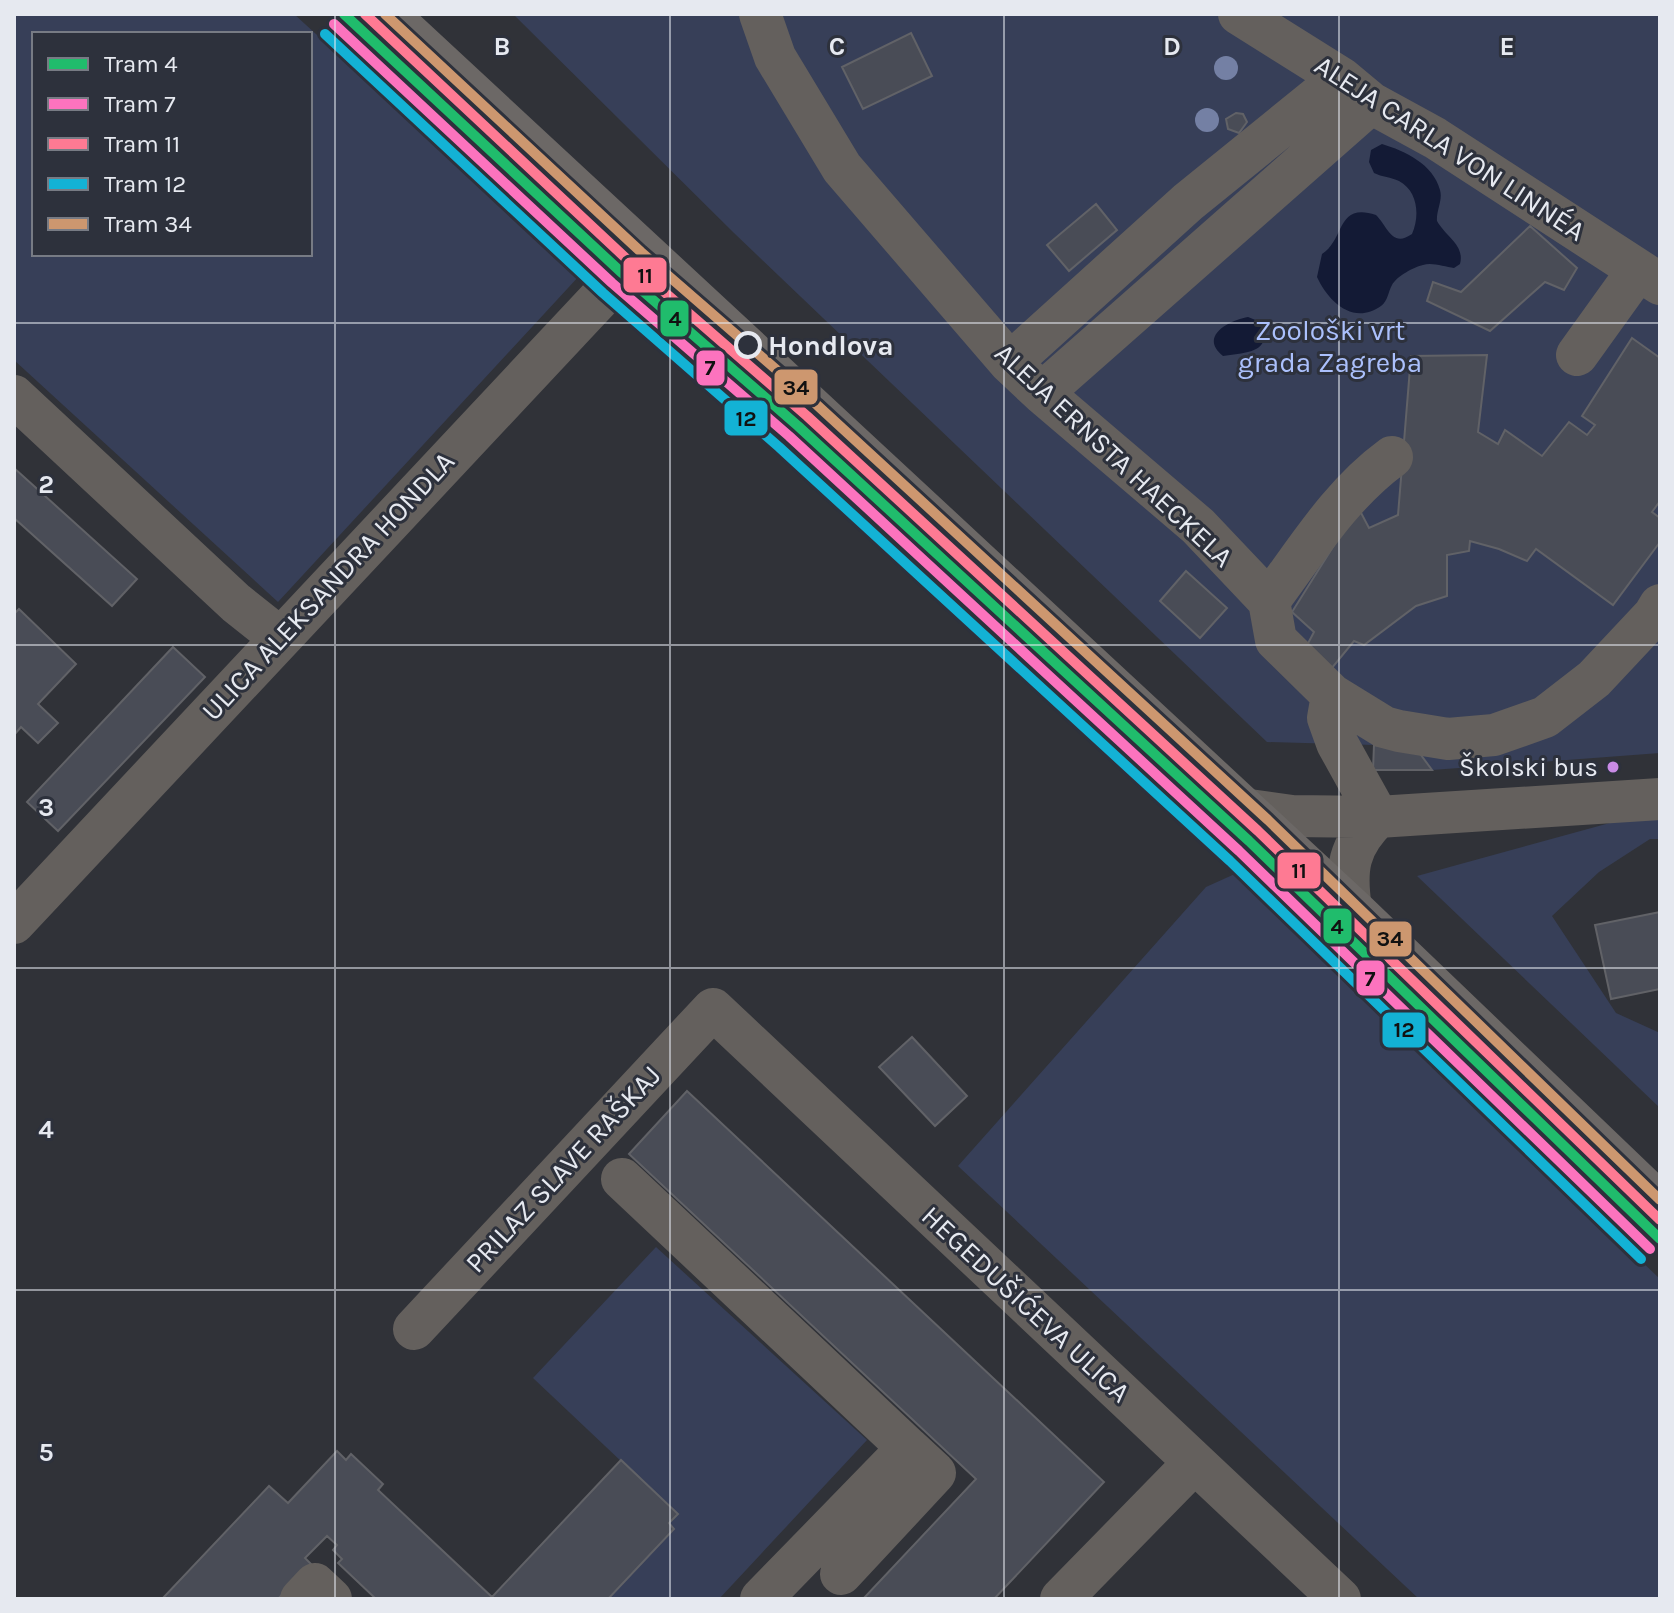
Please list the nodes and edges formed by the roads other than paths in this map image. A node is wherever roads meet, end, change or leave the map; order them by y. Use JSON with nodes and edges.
{"nodes":[{"id":1,"x":386,"y":14,"type":"edge"},
{"id":2,"x":760,"y":14,"type":"edge"},
{"id":3,"x":1239,"y":14,"type":"edge"},
{"id":4,"x":1356,"y":91,"type":"junction"},
{"id":5,"x":643,"y":252,"type":"junction"},
{"id":6,"x":1649,"y":277,"type":"edge"},
{"id":7,"x":1577,"y":355,"type":"dead end"},
{"id":8,"x":1010,"y":363,"type":"junction"},
{"id":9,"x":1042,"y":393,"type":"junction"},
{"id":10,"x":14,"y":396,"type":"edge"},
{"id":11,"x":1392,"y":457,"type":"dead end"},
{"id":12,"x":1269,"y":601,"type":"junction"},
{"id":13,"x":1660,"y":605,"type":"edge"},
{"id":14,"x":280,"y":638,"type":"junction"},
{"id":15,"x":1332,"y":695,"type":"junction"},
{"id":16,"x":1660,"y":799,"type":"edge"},
{"id":17,"x":1242,"y":809,"type":"junction"},
{"id":18,"x":1378,"y":817,"type":"junction"},
{"id":19,"x":1351,"y":909,"type":"junction"},
{"id":20,"x":14,"y":923,"type":"edge"},
{"id":21,"x":713,"y":1009,"type":"joint"},
{"id":22,"x":622,"y":1179,"type":"dead end"},
{"id":23,"x":1660,"y":1205,"type":"edge"},
{"id":24,"x":414,"y":1329,"type":"dead end"},
{"id":25,"x":908,"y":1448,"type":"junction"},
{"id":26,"x":1194,"y":1463,"type":"junction"},
{"id":27,"x":841,"y":1574,"type":"dead end"},
{"id":28,"x":301,"y":1599,"type":"edge"},
{"id":29,"x":331,"y":1599,"type":"edge"},
{"id":30,"x":761,"y":1599,"type":"edge"},
{"id":31,"x":1061,"y":1599,"type":"edge"},
{"id":32,"x":1340,"y":1599,"type":"edge"}],
"edges":[{"from":1,"to":5,"type":"main road"},
{"from":2,"to":8,"type":"street","name":"ALEJA ERNSTA HAECKELA"},
{"from":3,"to":4,"type":"street","name":"ALEJA CARLA VON LINNÉA"},
{"from":4,"to":6,"type":"street","name":"ALEJA CARLA VON LINNÉA"},
{"from":4,"to":8,"type":"street"},
{"from":4,"to":9,"type":"street"},
{"from":5,"to":14,"type":"street","name":"ULICA ALEKSANDRA HONDLA"},
{"from":5,"to":17,"type":"main road"},
{"from":6,"to":7,"type":"street"},
{"from":8,"to":9,"type":"street","name":"ALEJA ERNSTA HAECKELA"},
{"from":9,"to":12,"type":"street","name":"ALEJA ERNSTA HAECKELA"},
{"from":10,"to":14,"type":"street"},
{"from":11,"to":12,"type":"street"},
{"from":12,"to":15,"type":"street"},
{"from":13,"to":15,"type":"street"},
{"from":14,"to":20,"type":"street","name":"ULICA ALEKSANDRA HONDLA"},
{"from":15,"to":18,"type":"street"},
{"from":16,"to":18,"type":"street"},
{"from":17,"to":18,"type":"street"},
{"from":17,"to":19,"type":"main road"},
{"from":18,"to":19,"type":"street"},
{"from":19,"to":23,"type":"main road"},
{"from":21,"to":24,"type":"street","name":"PRILAZ SLAVE RAŠKAJ"},
{"from":21,"to":26,"type":"street","name":"HEGEDUŠIĆEVA ULICA"},
{"from":22,"to":25,"type":"street"},
{"from":25,"to":27,"type":"street"},
{"from":25,"to":30,"type":"street"},
{"from":26,"to":31,"type":"street"},
{"from":26,"to":32,"type":"street","name":"HEGEDUŠIĆEVA ULICA"},
{"from":28,"to":29,"type":"street"}]}
